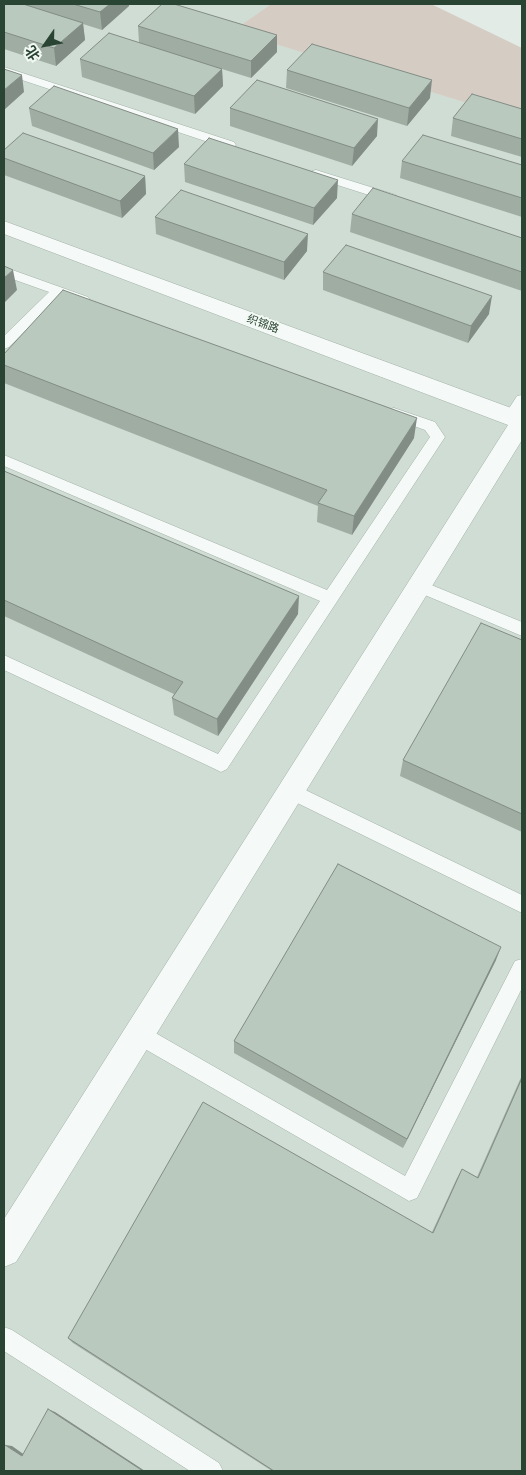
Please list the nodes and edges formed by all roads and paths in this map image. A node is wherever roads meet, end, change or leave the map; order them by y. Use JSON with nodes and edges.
{"nodes":[{"id":1,"x":4,"y":70,"type":"edge"},
{"id":2,"x":239,"y":148,"type":"edge"},
{"id":3,"x":305,"y":170,"type":"edge"},
{"id":4,"x":400,"y":201,"type":"edge"},
{"id":5,"x":4,"y":227,"type":"edge"},
{"id":6,"x":4,"y":271,"type":"edge"},
{"id":7,"x":58,"y":290,"type":"junction"},
{"id":8,"x":95,"y":304,"type":"edge"},
{"id":9,"x":4,"y":344,"type":"edge"},
{"id":10,"x":383,"y":410,"type":"edge"},
{"id":11,"x":520,"y":414,"type":"edge"},
{"id":12,"x":4,"y":460,"type":"edge"},
{"id":13,"x":419,"y":586,"type":"junction"},
{"id":14,"x":331,"y":599,"type":"junction"},
{"id":15,"x":522,"y":629,"type":"edge"},
{"id":16,"x":4,"y":662,"type":"edge"},
{"id":17,"x":290,"y":791,"type":"junction"},
{"id":18,"x":522,"y":904,"type":"edge"},
{"id":19,"x":522,"y":968,"type":"edge"},
{"id":20,"x":138,"y":1034,"type":"junction"},
{"id":21,"x":4,"y":1250,"type":"edge"},
{"id":22,"x":4,"y":1338,"type":"edge"},
{"id":23,"x":211,"y":1471,"type":"edge"}],
"edges":[{"from":1,"to":2,"type":"lane"},
{"from":3,"to":4,"type":"lane"},
{"from":5,"to":11,"type":"street","name":"织锦路"},
{"from":6,"to":7,"type":"lane"},
{"from":7,"to":8,"type":"lane"},
{"from":7,"to":9,"type":"lane"},
{"from":10,"to":14,"type":"lane"},
{"from":11,"to":13,"type":"street"},
{"from":12,"to":14,"type":"lane"},
{"from":13,"to":15,"type":"lane"},
{"from":13,"to":17,"type":"street"},
{"from":14,"to":16,"type":"lane"},
{"from":17,"to":18,"type":"lane"},
{"from":17,"to":20,"type":"street"},
{"from":19,"to":20,"type":"lane"},
{"from":20,"to":21,"type":"street"},
{"from":22,"to":23,"type":"lane"}]}
